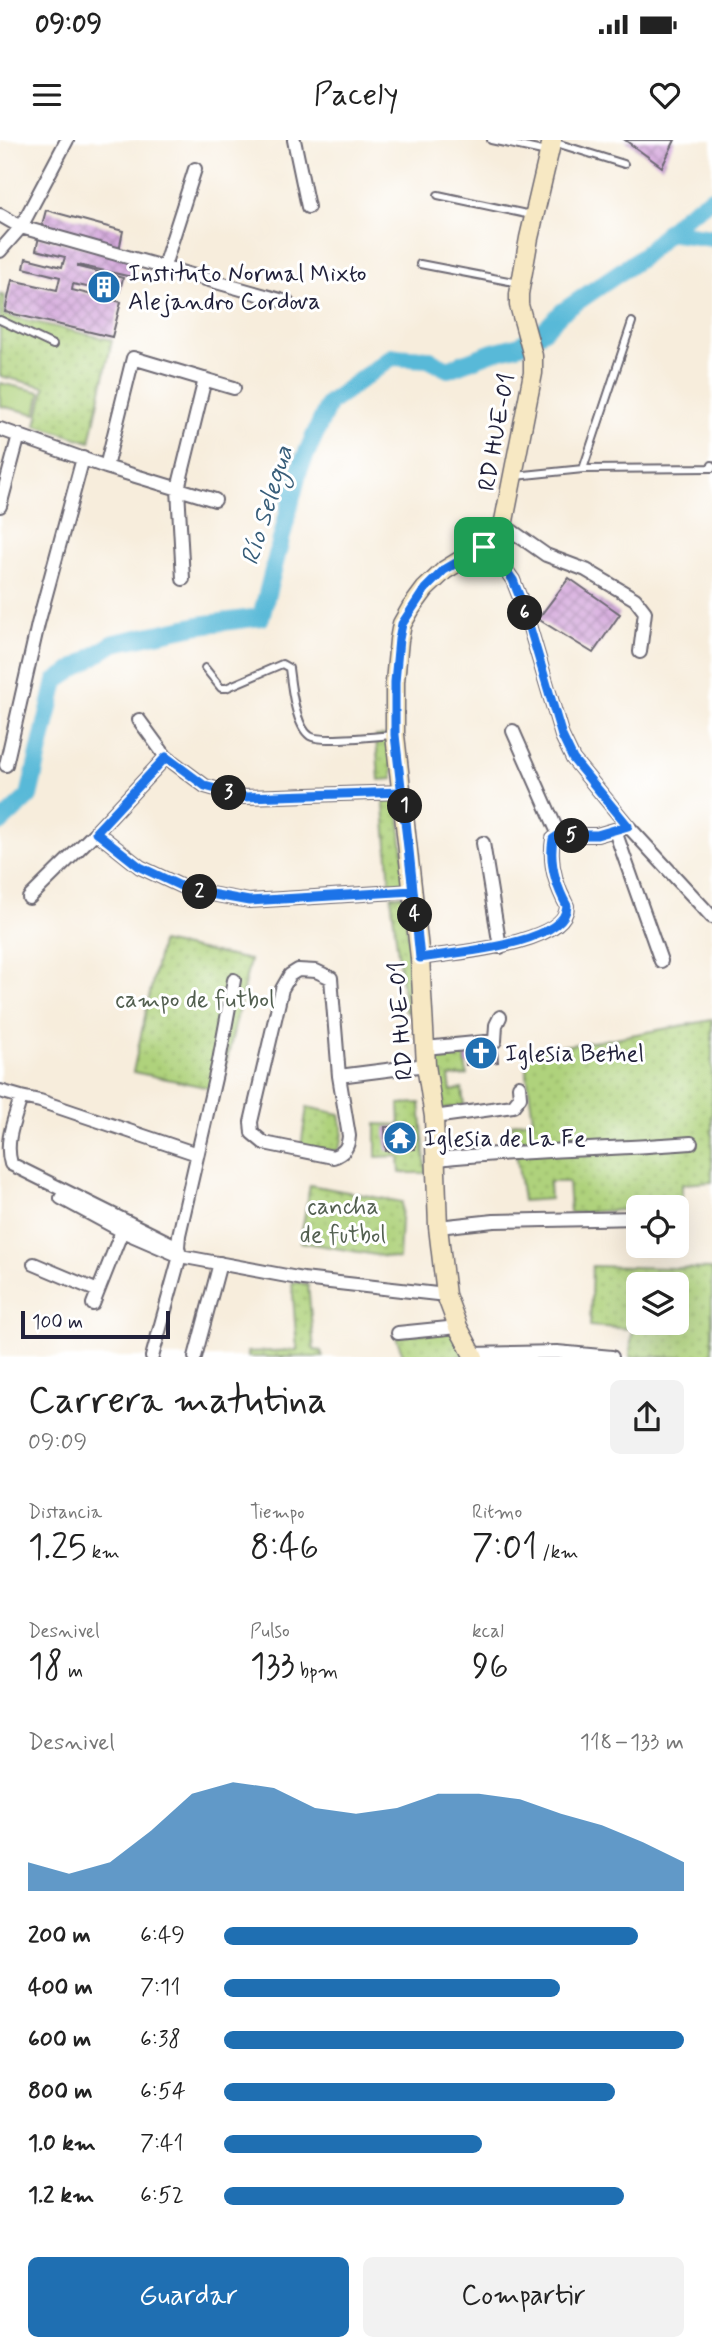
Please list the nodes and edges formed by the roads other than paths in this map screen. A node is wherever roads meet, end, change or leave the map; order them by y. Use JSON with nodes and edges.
{"nodes":[{"id":1,"x":67,"y":140,"type":"edge"},
{"id":2,"x":294,"y":140,"type":"edge"},
{"id":3,"x":491,"y":140,"type":"edge"},
{"id":4,"x":550,"y":144,"type":"edge"},
{"id":5,"x":624,"y":164,"type":"dead end"},
{"id":6,"x":195,"y":169,"type":"dead end"},
{"id":7,"x":438,"y":195,"type":"dead end"},
{"id":8,"x":308,"y":207,"type":"dead end"},
{"id":9,"x":0,"y":215,"type":"edge"},
{"id":10,"x":535,"y":216,"type":"junction"},
{"id":11,"x":21,"y":226,"type":"junction"},
{"id":12,"x":0,"y":251,"type":"edge"},
{"id":13,"x":420,"y":264,"type":"dead end"},
{"id":14,"x":164,"y":266,"type":"junction"},
{"id":15,"x":521,"y":283,"type":"junction"},
{"id":16,"x":287,"y":302,"type":"dead end"},
{"id":17,"x":0,"y":320,"type":"edge"},
{"id":18,"x":632,"y":322,"type":"dead end"},
{"id":19,"x":53,"y":345,"type":"dead end"},
{"id":20,"x":205,"y":379,"type":"junction"},
{"id":21,"x":234,"y":388,"type":"dead end"},
{"id":22,"x":0,"y":429,"type":"edge"},
{"id":23,"x":19,"y":435,"type":"junction"},
{"id":24,"x":83,"y":458,"type":"junction"},
{"id":25,"x":106,"y":467,"type":"junction"},
{"id":26,"x":712,"y":467,"type":"edge"},
{"id":27,"x":583,"y":469,"type":"junction"},
{"id":28,"x":513,"y":476,"type":"junction"},
{"id":29,"x":178,"y":489,"type":"junction"},
{"id":30,"x":215,"y":500,"type":"dead end"},
{"id":31,"x":0,"y":506,"type":"edge"},
{"id":32,"x":502,"y":524,"type":"junction"},
{"id":33,"x":484,"y":547,"type":"junction"},
{"id":34,"x":183,"y":579,"type":"dead end"},
{"id":35,"x":640,"y":652,"type":"dead end"},
{"id":36,"x":205,"y":668,"type":"dead end"},
{"id":37,"x":139,"y":720,"type":"dead end"},
{"id":38,"x":513,"y":731,"type":"dead end"},
{"id":39,"x":395,"y":735,"type":"junction"},
{"id":40,"x":166,"y":757,"type":"junction"},
{"id":41,"x":6,"y":765,"type":"dead end"},
{"id":42,"x":403,"y":792,"type":"junction"},
{"id":43,"x":628,"y":826,"type":"junction"},
{"id":44,"x":615,"y":831,"type":"junction"},
{"id":45,"x":96,"y":832,"type":"junction"},
{"id":46,"x":559,"y":835,"type":"junction"},
{"id":47,"x":483,"y":843,"type":"dead end"},
{"id":48,"x":413,"y":891,"type":"junction"},
{"id":49,"x":29,"y":898,"type":"dead end"},
{"id":50,"x":712,"y":917,"type":"edge"},
{"id":51,"x":500,"y":947,"type":"junction"},
{"id":52,"x":420,"y":958,"type":"junction"},
{"id":53,"x":662,"y":961,"type":"dead end"},
{"id":54,"x":234,"y":980,"type":"dead end"},
{"id":55,"x":500,"y":1017,"type":"dead end"},
{"id":56,"x":426,"y":1056,"type":"junction"},
{"id":57,"x":339,"y":1076,"type":"junction"},
{"id":58,"x":519,"y":1086,"type":"dead end"},
{"id":59,"x":0,"y":1091,"type":"edge"},
{"id":60,"x":21,"y":1097,"type":"junction"},
{"id":61,"x":434,"y":1117,"type":"junction"},
{"id":62,"x":691,"y":1143,"type":"dead end"},
{"id":63,"x":197,"y":1154,"type":"junction"},
{"id":64,"x":437,"y":1159,"type":"junction"},
{"id":65,"x":61,"y":1198,"type":"dead end"},
{"id":66,"x":626,"y":1218,"type":"edge"},
{"id":67,"x":438,"y":1227,"type":"junction"},
{"id":68,"x":122,"y":1231,"type":"junction"},
{"id":69,"x":179,"y":1251,"type":"junction"},
{"id":70,"x":220,"y":1263,"type":"junction"},
{"id":71,"x":34,"y":1264,"type":"dead end"},
{"id":72,"x":446,"y":1294,"type":"junction"},
{"id":73,"x":458,"y":1327,"type":"junction"},
{"id":74,"x":398,"y":1333,"type":"dead end"},
{"id":75,"x":473,"y":1355,"type":"edge"},
{"id":76,"x":152,"y":1357,"type":"edge"},
{"id":77,"x":195,"y":1357,"type":"edge"},
{"id":78,"x":612,"y":1357,"type":"edge"}],
"edges":[{"from":1,"to":11,"type":"street"},
{"from":2,"to":8,"type":"street"},
{"from":3,"to":4,"type":"lane"},
{"from":4,"to":5,"type":"lane"},
{"from":4,"to":10,"type":"street","name":"RD HUE-01"},
{"from":6,"to":14,"type":"street"},
{"from":7,"to":10,"type":"lane"},
{"from":9,"to":11,"type":"street"},
{"from":10,"to":15,"type":"street","name":"RD HUE-01"},
{"from":11,"to":12,"type":"street"},
{"from":11,"to":14,"type":"street"},
{"from":13,"to":15,"type":"lane"},
{"from":14,"to":16,"type":"street"},
{"from":15,"to":28,"type":"street","name":"RD HUE-01"},
{"from":17,"to":19,"type":"lane"},
{"from":18,"to":27,"type":"lane"},
{"from":20,"to":21,"type":"street"},
{"from":20,"to":25,"type":"street"},
{"from":20,"to":29,"type":"street"},
{"from":22,"to":23,"type":"street"},
{"from":23,"to":24,"type":"street"},
{"from":23,"to":31,"type":"street"},
{"from":24,"to":25,"type":"street"},
{"from":24,"to":41,"type":"street"},
{"from":25,"to":29,"type":"street"},
{"from":26,"to":27,"type":"lane"},
{"from":27,"to":28,"type":"lane"},
{"from":28,"to":32,"type":"street","name":"RD HUE-01"},
{"from":29,"to":30,"type":"street"},
{"from":29,"to":34,"type":"street"},
{"from":32,"to":33,"type":"street","name":"RD HUE-01"},
{"from":32,"to":35,"type":"street"},
{"from":33,"to":39,"type":"street","name":"RD HUE-01"},
{"from":33,"to":43,"type":"street"},
{"from":36,"to":39,"type":"lane"},
{"from":37,"to":40,"type":"street"},
{"from":38,"to":46,"type":"street"},
{"from":39,"to":42,"type":"street","name":"RD HUE-01"},
{"from":40,"to":42,"type":"street"},
{"from":40,"to":45,"type":"street"},
{"from":42,"to":48,"type":"street","name":"RD HUE-01"},
{"from":43,"to":44,"type":"street"},
{"from":43,"to":50,"type":"street"},
{"from":44,"to":46,"type":"street"},
{"from":44,"to":53,"type":"street"},
{"from":45,"to":48,"type":"street"},
{"from":45,"to":49,"type":"street"},
{"from":46,"to":51,"type":"street"},
{"from":47,"to":51,"type":"street"},
{"from":48,"to":52,"type":"street","name":"RD HUE-01"},
{"from":51,"to":52,"type":"street"},
{"from":52,"to":56,"type":"street","name":"RD HUE-01"},
{"from":54,"to":63,"type":"street"},
{"from":55,"to":56,"type":"street"},
{"from":56,"to":57,"type":"street"},
{"from":56,"to":61,"type":"street","name":"RD HUE-01"},
{"from":57,"to":57,"type":"street"},
{"from":58,"to":61,"type":"street"},
{"from":59,"to":60,"type":"street"},
{"from":60,"to":63,"type":"street"},
{"from":60,"to":69,"type":"street"},
{"from":61,"to":64,"type":"street","name":"RD HUE-01"},
{"from":62,"to":64,"type":"street"},
{"from":63,"to":69,"type":"street"},
{"from":64,"to":67,"type":"street","name":"RD HUE-01"},
{"from":65,"to":68,"type":"street"},
{"from":66,"to":67,"type":"street"},
{"from":67,"to":72,"type":"street","name":"RD HUE-01"},
{"from":68,"to":69,"type":"street"},
{"from":68,"to":71,"type":"street"},
{"from":69,"to":70,"type":"street"},
{"from":69,"to":76,"type":"street"},
{"from":70,"to":72,"type":"street"},
{"from":70,"to":77,"type":"street"},
{"from":72,"to":73,"type":"street","name":"RD HUE-01"},
{"from":73,"to":74,"type":"street"},
{"from":73,"to":75,"type":"street","name":"RD HUE-01"},
{"from":75,"to":78,"type":"street"}]}
